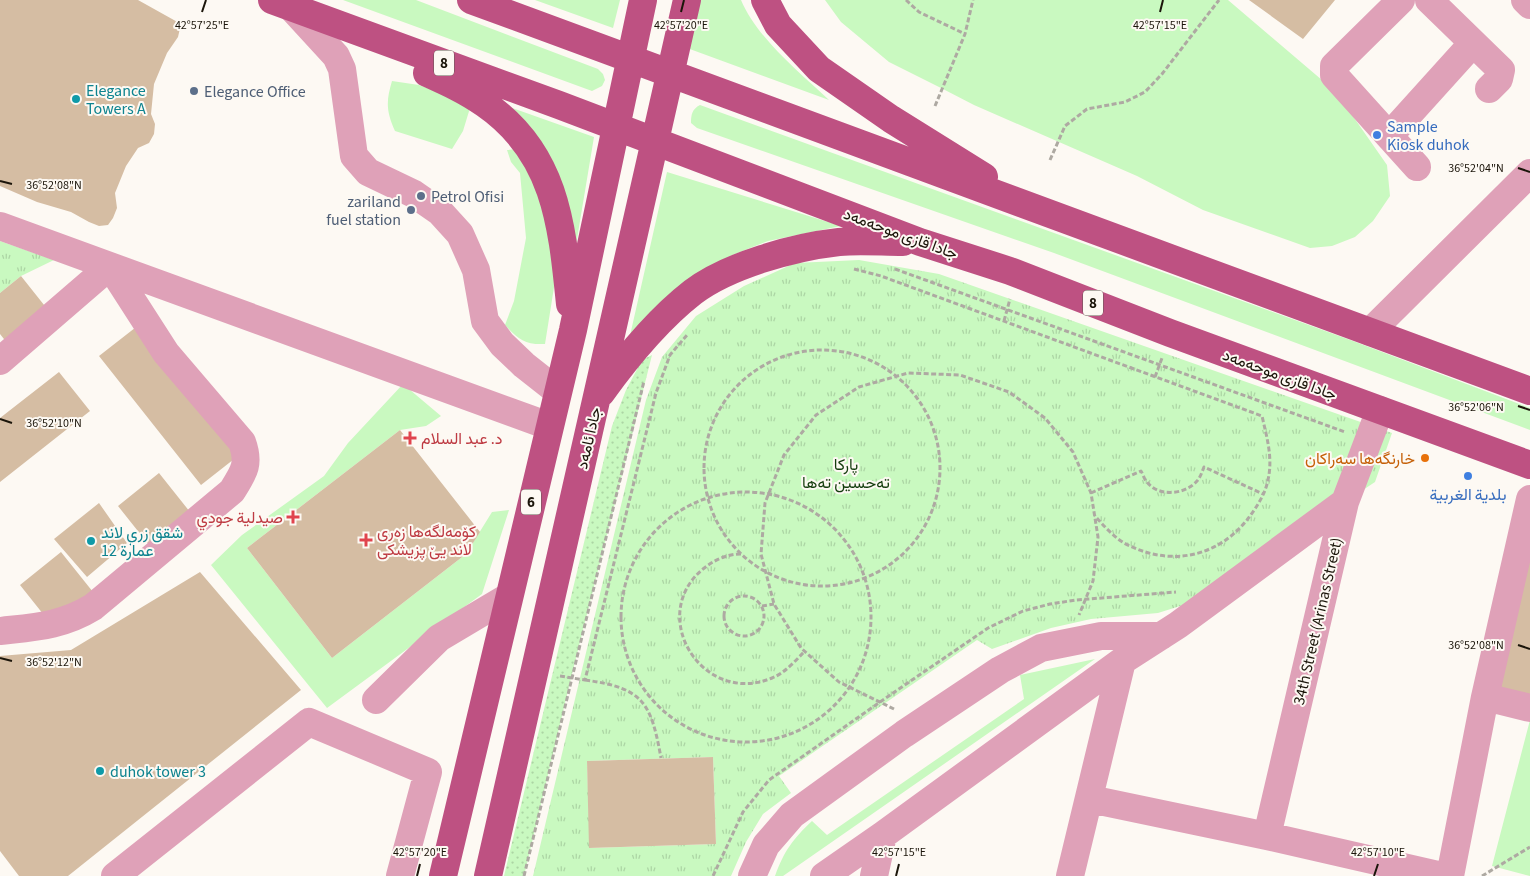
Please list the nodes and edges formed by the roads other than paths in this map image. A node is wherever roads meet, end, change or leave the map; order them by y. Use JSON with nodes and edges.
{"nodes":[{"id":1,"x":471,"y":0,"type":"edge"},
{"id":2,"x":643,"y":0,"type":"edge"},
{"id":3,"x":687,"y":0,"type":"edge"},
{"id":4,"x":765,"y":0,"type":"edge"},
{"id":5,"x":1401,"y":0,"type":"edge"},
{"id":6,"x":1429,"y":0,"type":"edge"},
{"id":7,"x":1524,"y":0,"type":"edge"},
{"id":8,"x":281,"y":4,"type":"edge"},
{"id":9,"x":1530,"y":5,"type":"edge"},
{"id":10,"x":1473,"y":43,"type":"junction"},
{"id":11,"x":630,"y":58,"type":"junction"},
{"id":12,"x":670,"y":73,"type":"junction"},
{"id":13,"x":1488,"y":89,"type":"dead end"},
{"id":14,"x":616,"y":127,"type":"junction"},
{"id":15,"x":1389,"y":136,"type":"junction"},
{"id":16,"x":655,"y":142,"type":"junction"},
{"id":17,"x":1417,"y":167,"type":"dead end"},
{"id":18,"x":1530,"y":173,"type":"edge"},
{"id":19,"x":1034,"y":208,"type":"junction"},
{"id":20,"x":0,"y":226,"type":"edge"},
{"id":21,"x":920,"y":242,"type":"junction"},
{"id":22,"x":110,"y":266,"type":"junction"},
{"id":23,"x":573,"y":330,"type":"junction"},
{"id":24,"x":1370,"y":332,"type":"junction"},
{"id":25,"x":0,"y":362,"type":"edge"},
{"id":26,"x":558,"y":391,"type":"junction"},
{"id":27,"x":1530,"y":391,"type":"edge"},
{"id":28,"x":596,"y":400,"type":"junction"},
{"id":29,"x":1380,"y":410,"type":"junction"},
{"id":30,"x":549,"y":426,"type":"junction"},
{"id":31,"x":1530,"y":465,"type":"edge"},
{"id":32,"x":1530,"y":499,"type":"edge"},
{"id":33,"x":1344,"y":502,"type":"junction"},
{"id":34,"x":508,"y":597,"type":"junction"},
{"id":35,"x":0,"y":631,"type":"edge"},
{"id":36,"x":1161,"y":636,"type":"junction"},
{"id":37,"x":1122,"y":661,"type":"junction"},
{"id":38,"x":1485,"y":697,"type":"junction"},
{"id":39,"x":376,"y":700,"type":"dead end"},
{"id":40,"x":1530,"y":708,"type":"edge"},
{"id":41,"x":1090,"y":799,"type":"junction"},
{"id":42,"x":883,"y":835,"type":"junction"},
{"id":43,"x":1267,"y":836,"type":"junction"},
{"id":44,"x":115,"y":876,"type":"edge"},
{"id":45,"x":400,"y":876,"type":"edge"},
{"id":46,"x":443,"y":876,"type":"edge"},
{"id":47,"x":488,"y":876,"type":"edge"},
{"id":48,"x":752,"y":876,"type":"edge"},
{"id":49,"x":824,"y":876,"type":"edge"},
{"id":50,"x":874,"y":876,"type":"edge"},
{"id":51,"x":1070,"y":876,"type":"edge"},
{"id":52,"x":1442,"y":876,"type":"edge"},
{"id":53,"x":1450,"y":876,"type":"edge"}],
"edges":[{"from":1,"to":11,"type":"main road"},
{"from":2,"to":11,"type":"main road","number":"6"},
{"from":3,"to":12,"type":"main road","name":"جادا ئامەد"},
{"from":4,"to":19,"type":"main road"},
{"from":5,"to":15,"type":"street"},
{"from":6,"to":10,"type":"street"},
{"from":7,"to":9,"type":"street"},
{"from":8,"to":14,"type":"main road","name":"جادا قازی موحەمەد","number":"8"},
{"from":8,"to":23,"type":"main road"},
{"from":8,"to":26,"type":"street"},
{"from":10,"to":13,"type":"street"},
{"from":10,"to":15,"type":"street"},
{"from":11,"to":12,"type":"main road"},
{"from":11,"to":14,"type":"main road","number":"6"},
{"from":12,"to":16,"type":"main road","name":"جادا ئامەد"},
{"from":12,"to":19,"type":"main road"},
{"from":14,"to":16,"type":"main road","name":"جادا قازی موحەمەد","number":"8"},
{"from":14,"to":23,"type":"main road","number":"6"},
{"from":15,"to":17,"type":"street"},
{"from":16,"to":21,"type":"main road","name":"جادا قازی موحەمەد","number":"8"},
{"from":16,"to":28,"type":"main road","name":"جادا ئامەد"},
{"from":18,"to":24,"type":"street"},
{"from":19,"to":24,"type":"main road"},
{"from":20,"to":22,"type":"street"},
{"from":21,"to":28,"type":"main road"},
{"from":21,"to":29,"type":"main road","name":"جادا قازی موحەمەد","number":"8"},
{"from":22,"to":25,"type":"street"},
{"from":22,"to":30,"type":"street"},
{"from":22,"to":35,"type":"street"},
{"from":23,"to":26,"type":"main road","number":"6"},
{"from":24,"to":27,"type":"main road"},
{"from":26,"to":30,"type":"main road","number":"6"},
{"from":28,"to":47,"type":"main road","name":"جادا ئامەد"},
{"from":29,"to":31,"type":"main road","name":"جادا قازی موحەمەد","number":"8"},
{"from":29,"to":33,"type":"street","name":"34th Street (Arinas Street)"},
{"from":30,"to":34,"type":"main road","number":"6"},
{"from":32,"to":38,"type":"street"},
{"from":33,"to":36,"type":"street"},
{"from":33,"to":43,"type":"street","name":"34th Street (Arinas Street)"},
{"from":34,"to":39,"type":"street"},
{"from":34,"to":46,"type":"main road","number":"6"},
{"from":36,"to":37,"type":"street"},
{"from":36,"to":48,"type":"street"},
{"from":37,"to":41,"type":"street"},
{"from":37,"to":42,"type":"street"},
{"from":38,"to":40,"type":"street"},
{"from":38,"to":53,"type":"street"},
{"from":41,"to":43,"type":"street"},
{"from":41,"to":51,"type":"street"},
{"from":42,"to":49,"type":"street"},
{"from":42,"to":50,"type":"street"},
{"from":43,"to":52,"type":"street"},
{"from":44,"to":45,"type":"street"}]}
